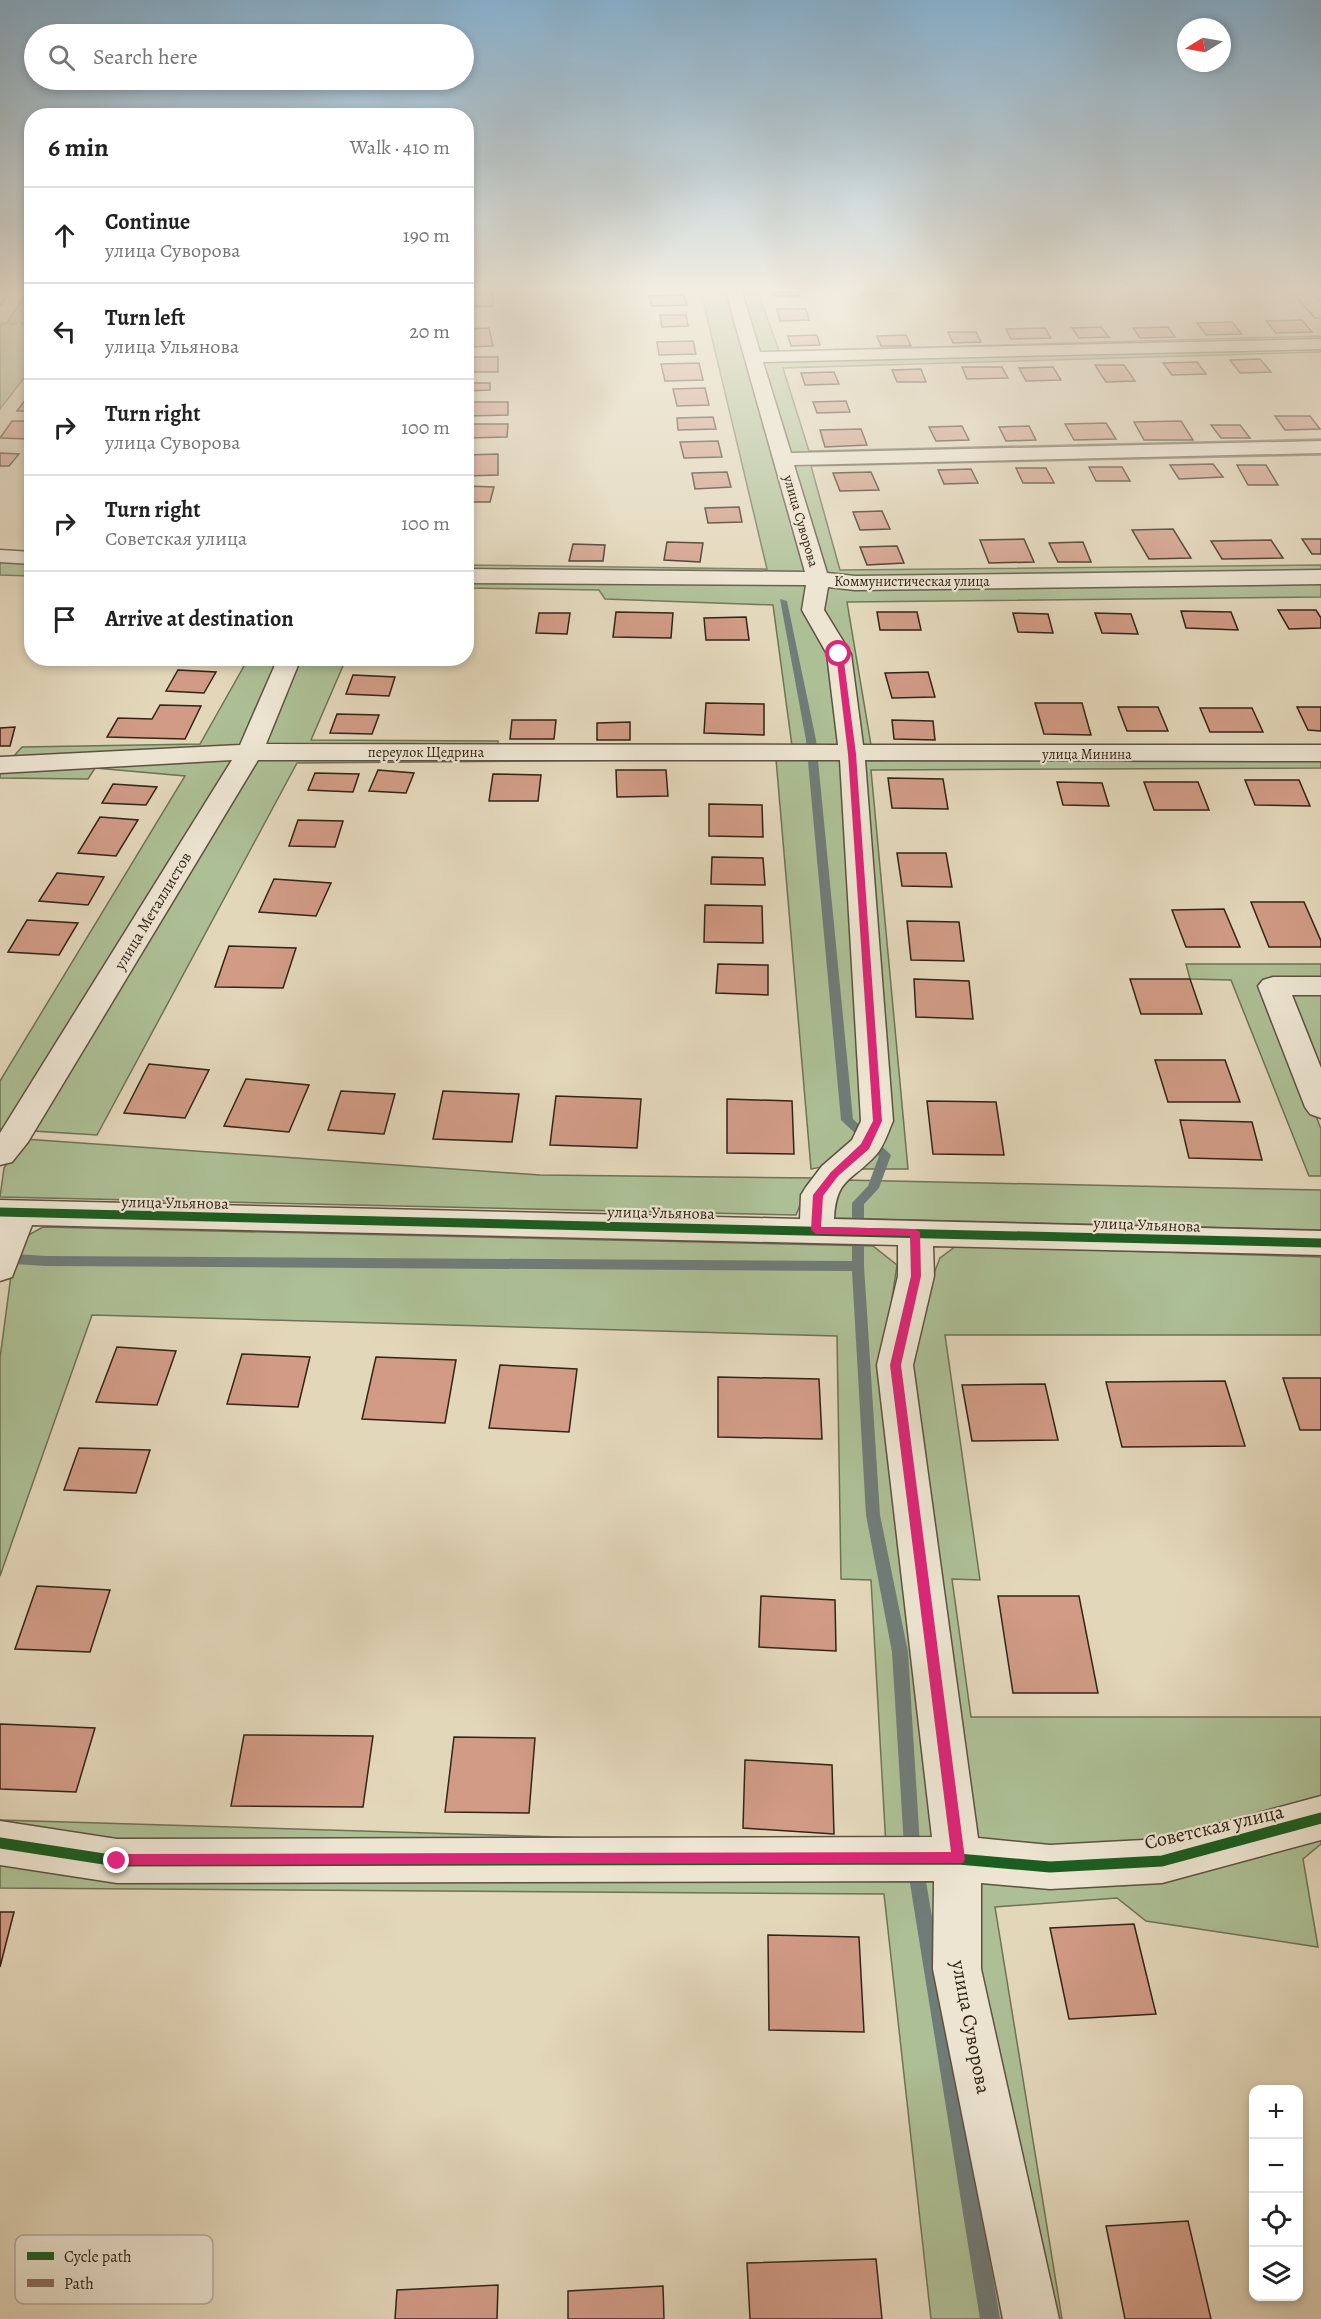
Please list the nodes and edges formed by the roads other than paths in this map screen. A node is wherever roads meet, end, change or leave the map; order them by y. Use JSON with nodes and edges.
{"nodes":[{"id":1,"x":765,"y":400,"type":"edge"},
{"id":2,"x":1321,"y":447,"type":"edge"},
{"id":3,"x":783,"y":459,"type":"junction"},
{"id":4,"x":0,"y":556,"type":"edge"},
{"id":5,"x":24,"y":558,"type":"edge"},
{"id":6,"x":474,"y":576,"type":"edge"},
{"id":7,"x":1321,"y":577,"type":"edge"},
{"id":8,"x":818,"y":579,"type":"junction"},
{"id":9,"x":287,"y":666,"type":"edge"},
{"id":10,"x":250,"y":752,"type":"junction"},
{"id":11,"x":1321,"y":753,"type":"edge"},
{"id":12,"x":852,"y":754,"type":"junction"},
{"id":13,"x":0,"y":765,"type":"edge"},
{"id":14,"x":1321,"y":986,"type":"edge"},
{"id":15,"x":1321,"y":1107,"type":"edge"},
{"id":16,"x":0,"y":1154,"type":"edge"},
{"id":17,"x":10,"y":1212,"type":"edge"},
{"id":18,"x":816,"y":1230,"type":"junction"},
{"id":19,"x":915,"y":1232,"type":"junction"},
{"id":20,"x":1321,"y":1243,"type":"edge"},
{"id":21,"x":0,"y":1268,"type":"edge"},
{"id":22,"x":1321,"y":1818,"type":"edge"},
{"id":23,"x":0,"y":1843,"type":"edge"},
{"id":24,"x":958,"y":1859,"type":"junction"},
{"id":25,"x":1031,"y":2319,"type":"edge"}],
"edges":[{"from":1,"to":3,"type":"street","name":"улица Суворова"},
{"from":2,"to":3,"type":"street"},
{"from":3,"to":8,"type":"street","name":"улица Суворова"},
{"from":4,"to":5,"type":"street"},
{"from":6,"to":8,"type":"street","name":"Коммунистическая улица"},
{"from":7,"to":8,"type":"street","name":"Коммунистическая улица"},
{"from":8,"to":12,"type":"street","name":"улица Суворова"},
{"from":9,"to":10,"type":"street","name":"улица Металлистов"},
{"from":10,"to":12,"type":"street","name":"переулок Щедрина"},
{"from":10,"to":13,"type":"street","name":"переулок Щедрина"},
{"from":10,"to":16,"type":"street","name":"улица Металлистов"},
{"from":11,"to":12,"type":"street","name":"улица Минина"},
{"from":12,"to":18,"type":"street","name":"улица Суворова"},
{"from":14,"to":15,"type":"street"},
{"from":17,"to":18,"type":"street","name":"улица Ульянова"},
{"from":17,"to":21,"type":"street"},
{"from":18,"to":19,"type":"street","name":"улица Ульянова"},
{"from":19,"to":20,"type":"street","name":"улица Ульянова"},
{"from":19,"to":24,"type":"street","name":"улица Суворова"},
{"from":22,"to":24,"type":"street","name":"Советская улица"},
{"from":23,"to":24,"type":"street","name":"Советская улица"},
{"from":24,"to":25,"type":"street","name":"улица Суворова"}]}
